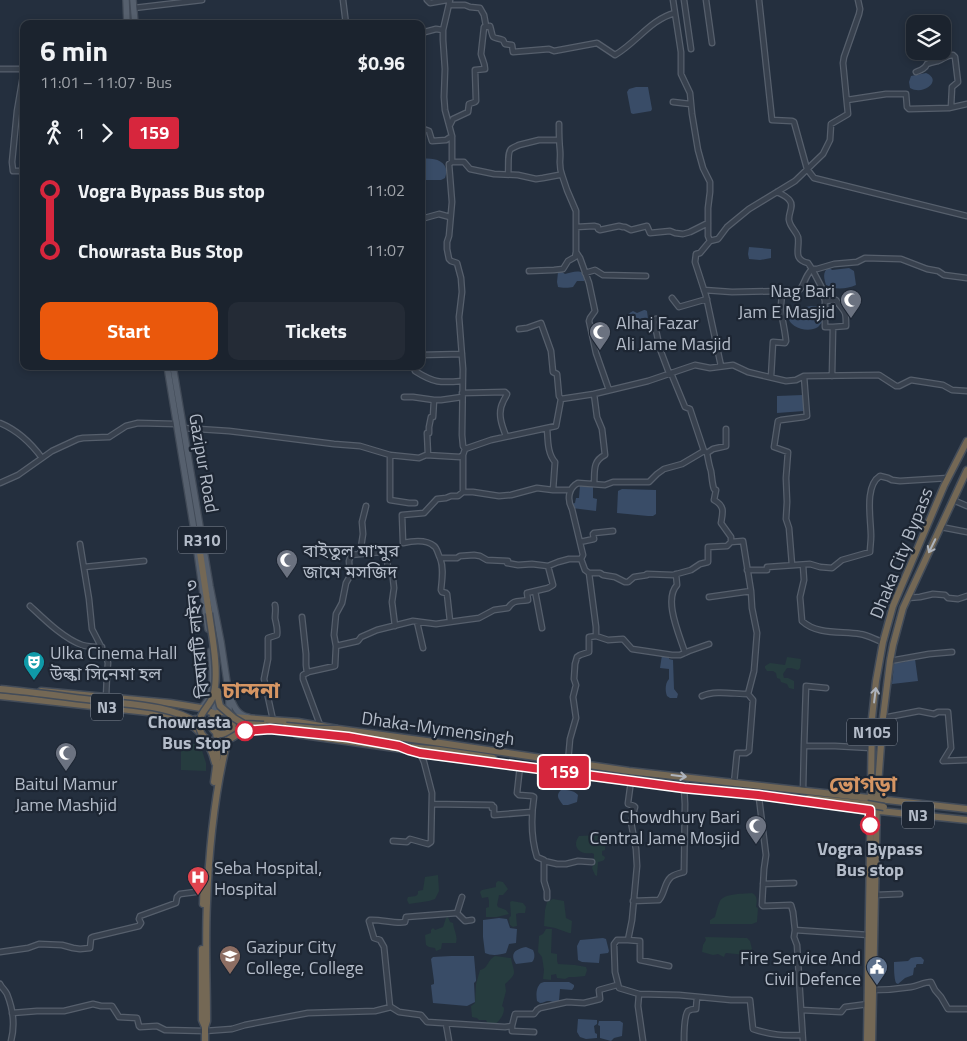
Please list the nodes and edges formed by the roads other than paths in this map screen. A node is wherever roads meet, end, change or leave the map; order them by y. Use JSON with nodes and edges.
{"nodes":[{"id":1,"x":130,"y":0,"type":"edge"},
{"id":2,"x":202,"y":0,"type":"edge"},
{"id":3,"x":343,"y":0,"type":"edge"},
{"id":4,"x":427,"y":0,"type":"edge"},
{"id":5,"x":673,"y":0,"type":"edge"},
{"id":6,"x":684,"y":0,"type":"edge"},
{"id":7,"x":706,"y":0,"type":"edge"},
{"id":8,"x":758,"y":0,"type":"edge"},
{"id":9,"x":858,"y":0,"type":"edge"},
{"id":10,"x":449,"y":2,"type":"edge"},
{"id":11,"x":461,"y":2,"type":"edge"},
{"id":12,"x":134,"y":8,"type":"junction"},
{"id":13,"x":675,"y":13,"type":"junction"},
{"id":14,"x":129,"y":20,"type":"edge"},
{"id":15,"x":135,"y":20,"type":"edge"},
{"id":16,"x":346,"y":20,"type":"edge"},
{"id":17,"x":486,"y":26,"type":"junction"},
{"id":18,"x":443,"y":30,"type":"junction"},
{"id":19,"x":425,"y":32,"type":"edge"},
{"id":20,"x":712,"y":43,"type":"dead end"},
{"id":21,"x":691,"y":48,"type":"dead end"},
{"id":22,"x":0,"y":69,"type":"edge"},
{"id":23,"x":20,"y":70,"type":"edge"},
{"id":24,"x":916,"y":72,"type":"dead end"},
{"id":25,"x":20,"y":93,"type":"edge"},
{"id":26,"x":847,"y":100,"type":"junction"},
{"id":27,"x":673,"y":102,"type":"dead end"},
{"id":28,"x":690,"y":104,"type":"junction"},
{"id":29,"x":967,"y":104,"type":"edge"},
{"id":30,"x":951,"y":107,"type":"junction"},
{"id":31,"x":560,"y":124,"type":"dead end"},
{"id":32,"x":450,"y":125,"type":"junction"},
{"id":33,"x":425,"y":130,"type":"edge"},
{"id":34,"x":452,"y":136,"type":"junction"},
{"id":35,"x":559,"y":140,"type":"junction"},
{"id":36,"x":452,"y":162,"type":"junction"},
{"id":37,"x":807,"y":169,"type":"junction"},
{"id":38,"x":20,"y":171,"type":"edge"},
{"id":39,"x":508,"y":174,"type":"junction"},
{"id":40,"x":562,"y":176,"type":"junction"},
{"id":41,"x":777,"y":192,"type":"junction"},
{"id":42,"x":967,"y":216,"type":"edge"},
{"id":43,"x":450,"y":217,"type":"junction"},
{"id":44,"x":425,"y":218,"type":"edge"},
{"id":45,"x":708,"y":223,"type":"junction"},
{"id":46,"x":576,"y":227,"type":"junction"},
{"id":47,"x":710,"y":241,"type":"junction"},
{"id":48,"x":576,"y":252,"type":"junction"},
{"id":49,"x":812,"y":269,"type":"junction"},
{"id":50,"x":529,"y":271,"type":"dead end"},
{"id":51,"x":585,"y":274,"type":"junction"},
{"id":52,"x":646,"y":276,"type":"dead end"},
{"id":53,"x":967,"y":278,"type":"edge"},
{"id":54,"x":704,"y":290,"type":"junction"},
{"id":55,"x":782,"y":294,"type":"junction"},
{"id":56,"x":672,"y":298,"type":"dead end"},
{"id":57,"x":707,"y":299,"type":"junction"},
{"id":58,"x":824,"y":301,"type":"junction"},
{"id":59,"x":656,"y":319,"type":"dead end"},
{"id":60,"x":833,"y":327,"type":"junction"},
{"id":61,"x":519,"y":329,"type":"dead end"},
{"id":62,"x":462,"y":354,"type":"junction"},
{"id":63,"x":425,"y":355,"type":"edge"},
{"id":64,"x":721,"y":366,"type":"junction"},
{"id":65,"x":169,"y":370,"type":"edge"},
{"id":66,"x":169,"y":370,"type":"edge"},
{"id":67,"x":174,"y":370,"type":"edge"},
{"id":68,"x":414,"y":370,"type":"edge"},
{"id":69,"x":670,"y":373,"type":"junction"},
{"id":70,"x":804,"y":376,"type":"junction"},
{"id":71,"x":832,"y":376,"type":"junction"},
{"id":72,"x":770,"y":377,"type":"junction"},
{"id":73,"x":462,"y":381,"type":"junction"},
{"id":74,"x":609,"y":390,"type":"junction"},
{"id":75,"x":967,"y":391,"type":"edge"},
{"id":76,"x":594,"y":394,"type":"junction"},
{"id":77,"x":462,"y":395,"type":"junction"},
{"id":78,"x":404,"y":397,"type":"dead end"},
{"id":79,"x":561,"y":398,"type":"junction"},
{"id":80,"x":434,"y":400,"type":"junction"},
{"id":81,"x":0,"y":423,"type":"edge"},
{"id":82,"x":176,"y":424,"type":"junction"},
{"id":83,"x":183,"y":428,"type":"junction"},
{"id":84,"x":547,"y":428,"type":"junction"},
{"id":85,"x":726,"y":429,"type":"dead end"},
{"id":86,"x":506,"y":436,"type":"junction"},
{"id":87,"x":967,"y":441,"type":"edge"},
{"id":88,"x":465,"y":449,"type":"junction"},
{"id":89,"x":705,"y":452,"type":"junction"},
{"id":90,"x":390,"y":455,"type":"junction"},
{"id":91,"x":428,"y":455,"type":"junction"},
{"id":92,"x":463,"y":455,"type":"junction"},
{"id":93,"x":42,"y":458,"type":"junction"},
{"id":94,"x":967,"y":470,"type":"edge"},
{"id":95,"x":948,"y":478,"type":"junction"},
{"id":96,"x":0,"y":483,"type":"edge"},
{"id":97,"x":594,"y":484,"type":"junction"},
{"id":98,"x":553,"y":490,"type":"junction"},
{"id":99,"x":570,"y":490,"type":"junction"},
{"id":100,"x":464,"y":492,"type":"junction"},
{"id":101,"x":954,"y":500,"type":"junction"},
{"id":102,"x":415,"y":503,"type":"dead end"},
{"id":103,"x":366,"y":506,"type":"dead end"},
{"id":104,"x":967,"y":506,"type":"edge"},
{"id":105,"x":941,"y":527,"type":"junction"},
{"id":106,"x":613,"y":532,"type":"dead end"},
{"id":107,"x":967,"y":532,"type":"edge"},
{"id":108,"x":197,"y":535,"type":"junction"},
{"id":109,"x":580,"y":542,"type":"junction"},
{"id":110,"x":731,"y":542,"type":"junction"},
{"id":111,"x":80,"y":544,"type":"dead end"},
{"id":112,"x":360,"y":554,"type":"junction"},
{"id":113,"x":440,"y":558,"type":"junction"},
{"id":114,"x":581,"y":559,"type":"junction"},
{"id":115,"x":144,"y":561,"type":"dead end"},
{"id":116,"x":792,"y":565,"type":"junction"},
{"id":117,"x":803,"y":565,"type":"junction"},
{"id":118,"x":548,"y":566,"type":"junction"},
{"id":119,"x":84,"y":567,"type":"junction"},
{"id":120,"x":747,"y":570,"type":"junction"},
{"id":121,"x":589,"y":573,"type":"junction"},
{"id":122,"x":676,"y":574,"type":"junction"},
{"id":123,"x":535,"y":591,"type":"junction"},
{"id":124,"x":751,"y":591,"type":"junction"},
{"id":125,"x":967,"y":596,"type":"edge"},
{"id":126,"x":709,"y":597,"type":"dead end"},
{"id":127,"x":908,"y":598,"type":"junction"},
{"id":128,"x":275,"y":605,"type":"dead end"},
{"id":129,"x":30,"y":606,"type":"dead end"},
{"id":130,"x":210,"y":613,"type":"junction"},
{"id":131,"x":302,"y":617,"type":"dead end"},
{"id":132,"x":450,"y":621,"type":"junction"},
{"id":133,"x":417,"y":622,"type":"junction"},
{"id":134,"x":395,"y":626,"type":"junction"},
{"id":135,"x":542,"y":628,"type":"dead end"},
{"id":136,"x":596,"y":636,"type":"junction"},
{"id":137,"x":883,"y":642,"type":"junction"},
{"id":138,"x":709,"y":644,"type":"dead end"},
{"id":139,"x":336,"y":646,"type":"junction"},
{"id":140,"x":102,"y":647,"type":"junction"},
{"id":141,"x":423,"y":648,"type":"dead end"},
{"id":142,"x":952,"y":652,"type":"dead end"},
{"id":143,"x":685,"y":653,"type":"junction"},
{"id":144,"x":890,"y":661,"type":"junction"},
{"id":145,"x":307,"y":673,"type":"junction"},
{"id":146,"x":0,"y":688,"type":"edge"},
{"id":147,"x":211,"y":688,"type":"junction"},
{"id":148,"x":826,"y":688,"type":"dead end"},
{"id":149,"x":748,"y":694,"type":"junction"},
{"id":150,"x":229,"y":695,"type":"junction"},
{"id":151,"x":0,"y":696,"type":"edge"},
{"id":152,"x":702,"y":696,"type":"dead end"},
{"id":153,"x":106,"y":697,"type":"junction"},
{"id":154,"x":201,"y":708,"type":"junction"},
{"id":155,"x":162,"y":713,"type":"junction"},
{"id":156,"x":216,"y":714,"type":"junction"},
{"id":157,"x":230,"y":716,"type":"junction"},
{"id":158,"x":883,"y":718,"type":"junction"},
{"id":159,"x":256,"y":719,"type":"junction"},
{"id":160,"x":273,"y":720,"type":"junction"},
{"id":161,"x":320,"y":726,"type":"junction"},
{"id":162,"x":200,"y":728,"type":"junction"},
{"id":163,"x":214,"y":729,"type":"junction"},
{"id":164,"x":338,"y":729,"type":"junction"},
{"id":165,"x":230,"y":730,"type":"junction"},
{"id":166,"x":395,"y":745,"type":"junction"},
{"id":167,"x":804,"y":746,"type":"junction"},
{"id":168,"x":871,"y":748,"type":"junction"},
{"id":169,"x":409,"y":750,"type":"junction"},
{"id":170,"x":420,"y":753,"type":"junction"},
{"id":171,"x":967,"y":760,"type":"edge"},
{"id":172,"x":568,"y":762,"type":"junction"},
{"id":173,"x":216,"y":766,"type":"junction"},
{"id":174,"x":520,"y":766,"type":"junction"},
{"id":175,"x":631,"y":781,"type":"junction"},
{"id":176,"x":734,"y":783,"type":"junction"},
{"id":177,"x":684,"y":788,"type":"junction"},
{"id":178,"x":803,"y":791,"type":"junction"},
{"id":179,"x":758,"y":795,"type":"junction"},
{"id":180,"x":432,"y":804,"type":"junction"},
{"id":181,"x":872,"y":804,"type":"junction"},
{"id":182,"x":884,"y":806,"type":"dead end"},
{"id":183,"x":967,"y":809,"type":"edge"},
{"id":184,"x":531,"y":812,"type":"junction"},
{"id":185,"x":967,"y":820,"type":"edge"},
{"id":186,"x":393,"y":841,"type":"dead end"},
{"id":187,"x":544,"y":861,"type":"junction"},
{"id":188,"x":592,"y":862,"type":"dead end"},
{"id":189,"x":794,"y":883,"type":"dead end"},
{"id":190,"x":763,"y":884,"type":"junction"},
{"id":191,"x":203,"y":891,"type":"junction"},
{"id":192,"x":900,"y":894,"type":"dead end"},
{"id":193,"x":876,"y":895,"type":"junction"},
{"id":194,"x":462,"y":897,"type":"dead end"},
{"id":195,"x":546,"y":898,"type":"dead end"},
{"id":196,"x":633,"y":901,"type":"junction"},
{"id":197,"x":456,"y":913,"type":"junction"},
{"id":198,"x":472,"y":920,"type":"dead end"},
{"id":199,"x":795,"y":930,"type":"junction"},
{"id":200,"x":869,"y":935,"type":"junction"},
{"id":201,"x":628,"y":940,"type":"junction"},
{"id":202,"x":0,"y":952,"type":"edge"},
{"id":203,"x":669,"y":966,"type":"dead end"},
{"id":204,"x":0,"y":984,"type":"edge"},
{"id":205,"x":617,"y":984,"type":"junction"},
{"id":206,"x":873,"y":990,"type":"junction"},
{"id":207,"x":639,"y":994,"type":"junction"},
{"id":208,"x":697,"y":997,"type":"junction"},
{"id":209,"x":868,"y":1004,"type":"junction"},
{"id":210,"x":390,"y":1007,"type":"junction"},
{"id":211,"x":967,"y":1009,"type":"edge"},
{"id":212,"x":802,"y":1010,"type":"junction"},
{"id":213,"x":12,"y":1013,"type":"junction"},
{"id":214,"x":446,"y":1024,"type":"junction"},
{"id":215,"x":512,"y":1026,"type":"junction"},
{"id":216,"x":205,"y":1029,"type":"junction"},
{"id":217,"x":534,"y":1032,"type":"dead end"},
{"id":218,"x":802,"y":1035,"type":"junction"},
{"id":219,"x":11,"y":1041,"type":"edge"},
{"id":220,"x":205,"y":1041,"type":"edge"},
{"id":221,"x":449,"y":1041,"type":"edge"},
{"id":222,"x":643,"y":1041,"type":"edge"},
{"id":223,"x":684,"y":1041,"type":"edge"},
{"id":224,"x":803,"y":1041,"type":"edge"},
{"id":225,"x":867,"y":1041,"type":"edge"},
{"id":226,"x":872,"y":1041,"type":"edge"}],
"edges":[{"from":1,"to":12,"type":"main road"},
{"from":1,"to":14,"type":"main road"},
{"from":2,"to":12,"type":"street"},
{"from":3,"to":16,"type":"street"},
{"from":4,"to":10,"type":"street"},
{"from":5,"to":13,"type":"street"},
{"from":6,"to":21,"type":"street"},
{"from":7,"to":20,"type":"street"},
{"from":8,"to":37,"type":"street"},
{"from":9,"to":26,"type":"street"},
{"from":10,"to":11,"type":"street"},
{"from":10,"to":18,"type":"street"},
{"from":11,"to":17,"type":"street"},
{"from":12,"to":15,"type":"main road"},
{"from":13,"to":17,"type":"street"},
{"from":13,"to":28,"type":"street"},
{"from":17,"to":32,"type":"street"},
{"from":18,"to":19,"type":"street"},
{"from":18,"to":32,"type":"street"},
{"from":22,"to":23,"type":"street"},
{"from":24,"to":30,"type":"street"},
{"from":25,"to":38,"type":"street"},
{"from":26,"to":30,"type":"street"},
{"from":26,"to":37,"type":"street"},
{"from":27,"to":28,"type":"street"},
{"from":28,"to":45,"type":"street"},
{"from":29,"to":30,"type":"street"},
{"from":31,"to":35,"type":"street"},
{"from":32,"to":34,"type":"street"},
{"from":33,"to":34,"type":"street"},
{"from":34,"to":36,"type":"street"},
{"from":35,"to":39,"type":"street"},
{"from":35,"to":40,"type":"street"},
{"from":36,"to":39,"type":"street"},
{"from":36,"to":43,"type":"street"},
{"from":37,"to":41,"type":"street"},
{"from":37,"to":42,"type":"street"},
{"from":39,"to":40,"type":"street"},
{"from":40,"to":46,"type":"street"},
{"from":41,"to":47,"type":"street"},
{"from":41,"to":49,"type":"street"},
{"from":43,"to":44,"type":"street"},
{"from":43,"to":62,"type":"street"},
{"from":45,"to":46,"type":"street"},
{"from":45,"to":47,"type":"street"},
{"from":46,"to":48,"type":"street"},
{"from":47,"to":54,"type":"street"},
{"from":48,"to":50,"type":"street"},
{"from":48,"to":51,"type":"street"},
{"from":49,"to":53,"type":"street"},
{"from":49,"to":55,"type":"street"},
{"from":49,"to":58,"type":"street"},
{"from":51,"to":52,"type":"street"},
{"from":51,"to":74,"type":"street"},
{"from":54,"to":55,"type":"street"},
{"from":54,"to":57,"type":"street"},
{"from":55,"to":72,"type":"street"},
{"from":56,"to":57,"type":"street"},
{"from":57,"to":64,"type":"street"},
{"from":58,"to":60,"type":"street"},
{"from":58,"to":60,"type":"street"},
{"from":59,"to":69,"type":"street"},
{"from":60,"to":71,"type":"street"},
{"from":61,"to":79,"type":"street"},
{"from":62,"to":63,"type":"street"},
{"from":62,"to":73,"type":"street"},
{"from":64,"to":69,"type":"street"},
{"from":64,"to":72,"type":"street"},
{"from":65,"to":82,"type":"main road","name":"Gazipur Road","number":"R310"},
{"from":66,"to":108,"type":"main road","name":"বিআরটি লাইন ৩"},
{"from":67,"to":83,"type":"main road","name":"Gazipur Road","number":"R310"},
{"from":68,"to":73,"type":"street"},
{"from":69,"to":74,"type":"street"},
{"from":69,"to":89,"type":"street"},
{"from":70,"to":71,"type":"street"},
{"from":70,"to":72,"type":"street"},
{"from":70,"to":116,"type":"street"},
{"from":71,"to":75,"type":"street"},
{"from":73,"to":77,"type":"street"},
{"from":74,"to":76,"type":"street"},
{"from":76,"to":79,"type":"street"},
{"from":76,"to":97,"type":"street"},
{"from":77,"to":80,"type":"street"},
{"from":77,"to":86,"type":"street"},
{"from":77,"to":88,"type":"street"},
{"from":78,"to":80,"type":"street"},
{"from":79,"to":84,"type":"street"},
{"from":80,"to":91,"type":"street"},
{"from":81,"to":93,"type":"street"},
{"from":82,"to":93,"type":"street"},
{"from":82,"to":108,"type":"main road","name":"Gazipur Road","number":"R310"},
{"from":83,"to":90,"type":"street"},
{"from":83,"to":150,"type":"main road","name":"Gazipur Road","number":"R310"},
{"from":84,"to":86,"type":"street"},
{"from":84,"to":98,"type":"street"},
{"from":85,"to":89,"type":"street"},
{"from":86,"to":88,"type":"street"},
{"from":87,"to":95,"type":"highway","name":"Dhaka City Bypass","number":"N105"},
{"from":88,"to":92,"type":"street"},
{"from":89,"to":97,"type":"street"},
{"from":89,"to":110,"type":"street"},
{"from":90,"to":91,"type":"street"},
{"from":90,"to":102,"type":"street"},
{"from":91,"to":92,"type":"street"},
{"from":92,"to":100,"type":"street"},
{"from":93,"to":96,"type":"street"},
{"from":94,"to":101,"type":"highway","name":"Dhaka City Bypass","number":"N105"},
{"from":95,"to":117,"type":"street"},
{"from":95,"to":137,"type":"highway","name":"Dhaka City Bypass","number":"N105"},
{"from":97,"to":99,"type":"street"},
{"from":98,"to":99,"type":"street"},
{"from":98,"to":100,"type":"street"},
{"from":99,"to":109,"type":"street"},
{"from":100,"to":113,"type":"street"},
{"from":101,"to":104,"type":"street"},
{"from":101,"to":105,"type":"highway","name":"Dhaka City Bypass","number":"N105"},
{"from":103,"to":112,"type":"street"},
{"from":105,"to":107,"type":"street"},
{"from":105,"to":127,"type":"highway","name":"Dhaka City Bypass","number":"N105","one_way":true},
{"from":106,"to":109,"type":"street"},
{"from":108,"to":130,"type":"highway","name":"বিআরটি লাইন ৩"},
{"from":108,"to":147,"type":"main road","name":"Gazipur Road","number":"R310"},
{"from":109,"to":114,"type":"street"},
{"from":110,"to":120,"type":"street"},
{"from":110,"to":122,"type":"street"},
{"from":111,"to":119,"type":"street"},
{"from":112,"to":134,"type":"street"},
{"from":112,"to":139,"type":"street"},
{"from":113,"to":118,"type":"street"},
{"from":113,"to":132,"type":"street"},
{"from":114,"to":118,"type":"street"},
{"from":114,"to":121,"type":"street"},
{"from":115,"to":119,"type":"street"},
{"from":116,"to":117,"type":"street"},
{"from":116,"to":120,"type":"street"},
{"from":117,"to":137,"type":"street"},
{"from":118,"to":123,"type":"street"},
{"from":119,"to":140,"type":"street"},
{"from":120,"to":124,"type":"street"},
{"from":121,"to":122,"type":"street"},
{"from":121,"to":136,"type":"street"},
{"from":122,"to":143,"type":"street"},
{"from":123,"to":132,"type":"street"},
{"from":123,"to":135,"type":"street"},
{"from":124,"to":126,"type":"street"},
{"from":124,"to":149,"type":"street"},
{"from":125,"to":127,"type":"street"},
{"from":127,"to":144,"type":"highway","name":"Dhaka City Bypass","number":"N105"},
{"from":128,"to":160,"type":"street"},
{"from":129,"to":140,"type":"street"},
{"from":130,"to":162,"type":"highway","name":"বিআরটি লাইন ৩","bridge":true},
{"from":130,"to":164,"type":"highway","name":"বিআরটি লাইন ৩","bridge":true},
{"from":131,"to":145,"type":"street"},
{"from":132,"to":133,"type":"street"},
{"from":133,"to":134,"type":"street"},
{"from":133,"to":141,"type":"street"},
{"from":134,"to":139,"type":"street"},
{"from":136,"to":143,"type":"street"},
{"from":136,"to":172,"type":"street"},
{"from":168,"to":137,"type":"highway","name":"Dhaka City Bypass","number":"N105","one_way":true},
{"from":138,"to":143,"type":"street"},
{"from":139,"to":145,"type":"street"},
{"from":140,"to":153,"type":"street"},
{"from":142,"to":144,"type":"street"},
{"from":144,"to":158,"type":"highway","name":"Dhaka City Bypass","number":"N105"},
{"from":145,"to":161,"type":"street"},
{"from":146,"to":153,"type":"highway","number":"N3"},
{"from":146,"to":162,"type":"highway","bridge":true},
{"from":147,"to":154,"type":"main road","name":"Gazipur Road","number":"R310"},
{"from":147,"to":156,"type":"main road"},
{"from":148,"to":167,"type":"street"},
{"from":149,"to":152,"type":"street"},
{"from":149,"to":176,"type":"street"},
{"from":150,"to":157,"type":"main road","name":"Gazipur Road","number":"R310"},
{"from":150,"to":159,"type":"main road"},
{"from":151,"to":155,"type":"highway","number":"N3"},
{"from":153,"to":154,"type":"highway","number":"N3"},
{"from":154,"to":156,"type":"highway","number":"N3"},
{"from":155,"to":163,"type":"highway","number":"N3"},
{"from":155,"to":173,"type":"highway","number":"N3"},
{"from":156,"to":157,"type":"highway","name":"Dhaka-Mymensingh","number":"N3"},
{"from":156,"to":163,"type":"highway"},
{"from":157,"to":159,"type":"highway","name":"Dhaka-Mymensingh","number":"N3"},
{"from":157,"to":165,"type":"highway"},
{"from":158,"to":171,"type":"street"},
{"from":158,"to":181,"type":"highway","name":"Dhaka City Bypass","number":"N105"},
{"from":159,"to":160,"type":"highway","name":"Dhaka-Mymensingh","number":"N3"},
{"from":160,"to":161,"type":"highway","name":"Dhaka-Mymensingh","number":"N3"},
{"from":161,"to":164,"type":"highway","name":"Dhaka-Mymensingh","number":"N3"},
{"from":162,"to":166,"type":"highway","bridge":true},
{"from":163,"to":165,"type":"highway","name":"Dhaka-Mymensingh","number":"N3"},
{"from":163,"to":173,"type":"highway"},
{"from":164,"to":172,"type":"highway","name":"Dhaka-Mymensingh","number":"N3"},
{"from":165,"to":169,"type":"highway","name":"Dhaka-Mymensingh","number":"N3"},
{"from":165,"to":216,"type":"highway"},
{"from":166,"to":169,"type":"highway"},
{"from":166,"to":181,"type":"highway"},
{"from":167,"to":168,"type":"street"},
{"from":167,"to":178,"type":"street"},
{"from":168,"to":181,"type":"highway","name":"Dhaka City Bypass","number":"N105"},
{"from":169,"to":170,"type":"highway","name":"Dhaka-Mymensingh","number":"N3"},
{"from":170,"to":174,"type":"highway","name":"Dhaka-Mymensingh","number":"N3"},
{"from":170,"to":180,"type":"street"},
{"from":172,"to":176,"type":"highway","name":"Dhaka-Mymensingh","number":"N3","one_way":true},
{"from":173,"to":191,"type":"highway"},
{"from":174,"to":175,"type":"highway","name":"Dhaka-Mymensingh","number":"N3"},
{"from":174,"to":184,"type":"street"},
{"from":175,"to":177,"type":"highway","name":"Dhaka-Mymensingh","number":"N3"},
{"from":175,"to":196,"type":"street"},
{"from":176,"to":178,"type":"highway","name":"Dhaka-Mymensingh","number":"N3"},
{"from":177,"to":179,"type":"highway","name":"Dhaka-Mymensingh","number":"N3"},
{"from":177,"to":196,"type":"street"},
{"from":178,"to":181,"type":"highway","name":"Dhaka-Mymensingh","number":"N3"},
{"from":179,"to":181,"type":"highway","name":"Dhaka-Mymensingh","number":"N3"},
{"from":179,"to":190,"type":"street"},
{"from":180,"to":184,"type":"street"},
{"from":180,"to":186,"type":"street"},
{"from":181,"to":182,"type":"highway","bridge":true},
{"from":181,"to":183,"type":"highway","number":"N3"},
{"from":181,"to":185,"type":"highway","name":"Dhaka-Mymensingh","number":"N3"},
{"from":181,"to":193,"type":"highway"},
{"from":181,"to":200,"type":"highway","name":"Dhaka City Bypass","number":"N105"},
{"from":184,"to":187,"type":"street"},
{"from":187,"to":188,"type":"street"},
{"from":187,"to":195,"type":"street"},
{"from":189,"to":190,"type":"street"},
{"from":190,"to":199,"type":"street"},
{"from":191,"to":202,"type":"street"},
{"from":191,"to":216,"type":"highway"},
{"from":192,"to":193,"type":"street"},
{"from":193,"to":206,"type":"highway"},
{"from":194,"to":197,"type":"street"},
{"from":196,"to":201,"type":"street"},
{"from":197,"to":198,"type":"street"},
{"from":197,"to":210,"type":"street"},
{"from":199,"to":200,"type":"street"},
{"from":199,"to":212,"type":"street"},
{"from":200,"to":209,"type":"highway","name":"Dhaka City Bypass","number":"N105"},
{"from":201,"to":203,"type":"street"},
{"from":201,"to":205,"type":"street"},
{"from":204,"to":213,"type":"street"},
{"from":205,"to":207,"type":"street"},
{"from":205,"to":215,"type":"street"},
{"from":206,"to":211,"type":"street"},
{"from":206,"to":226,"type":"highway"},
{"from":207,"to":208,"type":"street"},
{"from":207,"to":222,"type":"street"},
{"from":208,"to":218,"type":"street"},
{"from":208,"to":223,"type":"street"},
{"from":209,"to":212,"type":"street"},
{"from":209,"to":225,"type":"highway","name":"Dhaka City Bypass","number":"N105"},
{"from":210,"to":214,"type":"street"},
{"from":210,"to":216,"type":"street"},
{"from":212,"to":218,"type":"street"},
{"from":213,"to":216,"type":"street"},
{"from":213,"to":219,"type":"street"},
{"from":214,"to":215,"type":"street"},
{"from":214,"to":221,"type":"street"},
{"from":215,"to":217,"type":"street"},
{"from":216,"to":220,"type":"highway"},
{"from":218,"to":224,"type":"street"}]}
